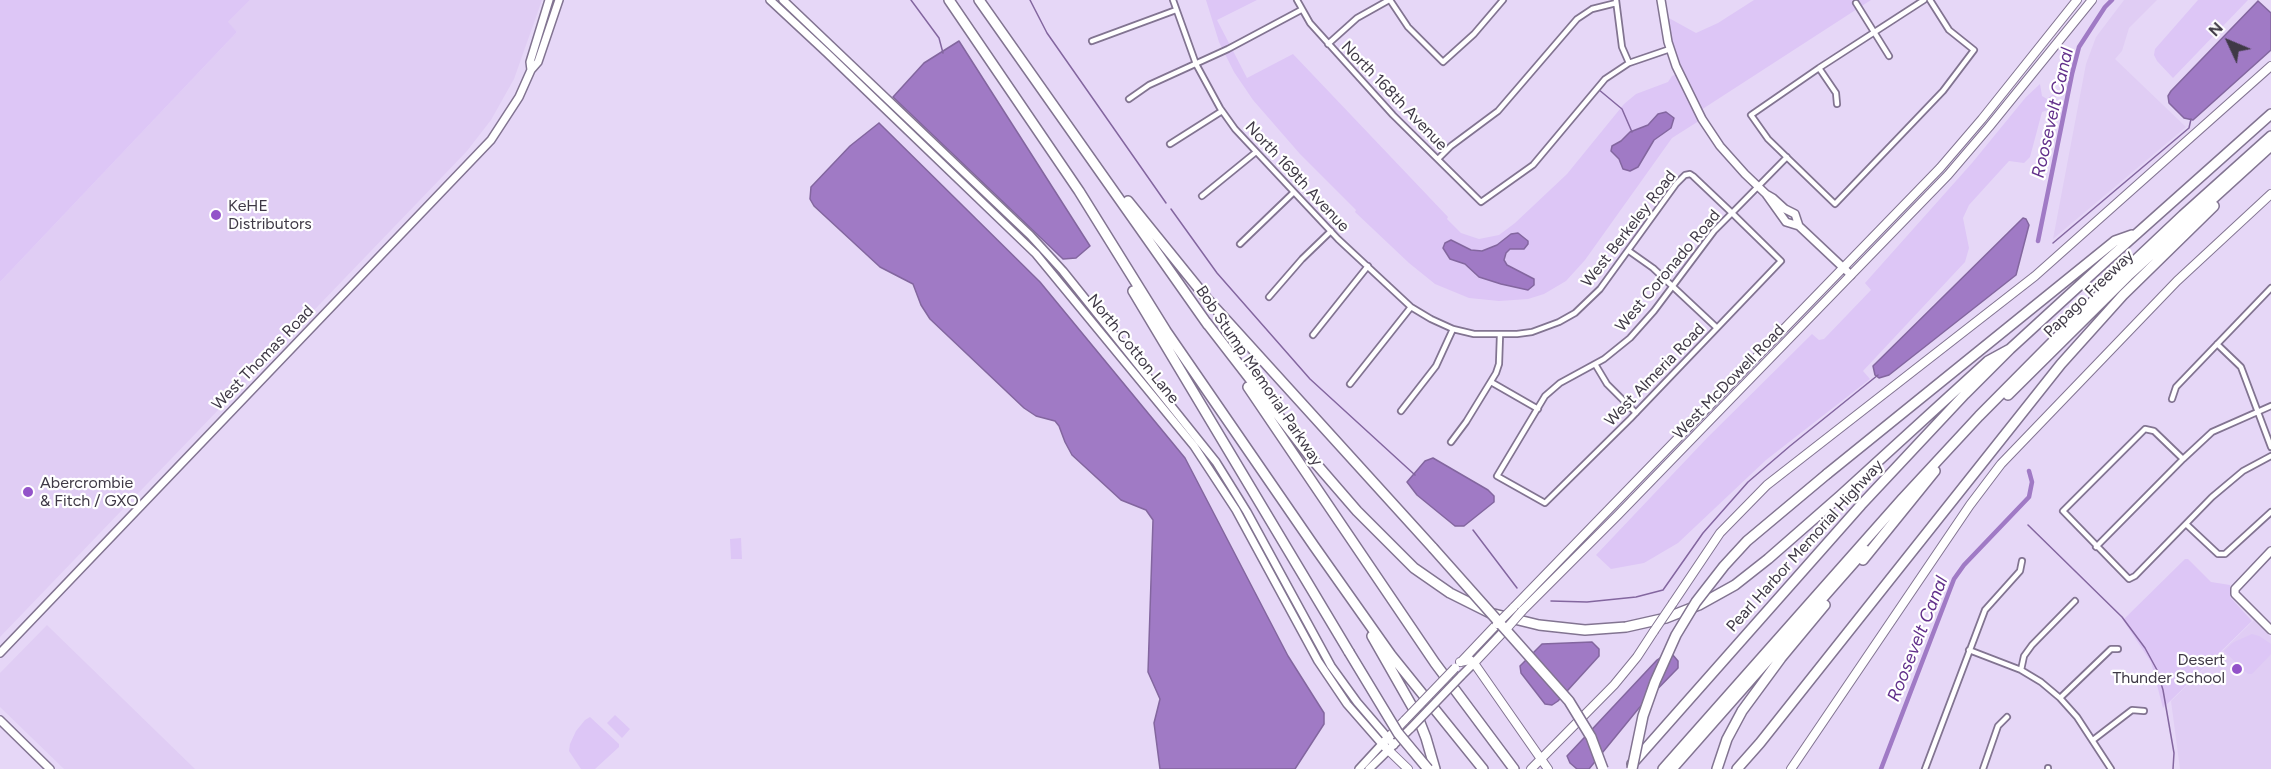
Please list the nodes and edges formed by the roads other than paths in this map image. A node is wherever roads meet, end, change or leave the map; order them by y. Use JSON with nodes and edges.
{"nodes":[{"id":1,"x":549,"y":0,"type":"edge"},
{"id":2,"x":559,"y":0,"type":"edge"},
{"id":3,"x":770,"y":0,"type":"edge"},
{"id":4,"x":783,"y":0,"type":"edge"},
{"id":5,"x":949,"y":0,"type":"edge"},
{"id":6,"x":979,"y":0,"type":"edge"},
{"id":7,"x":1173,"y":0,"type":"edge"},
{"id":8,"x":1297,"y":0,"type":"edge"},
{"id":9,"x":1389,"y":0,"type":"edge"},
{"id":10,"x":1503,"y":0,"type":"edge"},
{"id":11,"x":1661,"y":0,"type":"edge"},
{"id":12,"x":1924,"y":0,"type":"edge"},
{"id":13,"x":1930,"y":0,"type":"edge"},
{"id":14,"x":2077,"y":0,"type":"edge"},
{"id":15,"x":2092,"y":0,"type":"edge"},
{"id":16,"x":1616,"y":2,"type":"edge"},
{"id":17,"x":1856,"y":3,"type":"dead end"},
{"id":18,"x":1176,"y":10,"type":"junction"},
{"id":19,"x":1301,"y":10,"type":"junction"},
{"id":20,"x":1874,"y":32,"type":"junction"},
{"id":21,"x":1092,"y":41,"type":"dead end"},
{"id":22,"x":1328,"y":44,"type":"junction"},
{"id":23,"x":1670,"y":49,"type":"junction"},
{"id":24,"x":1889,"y":56,"type":"dead end"},
{"id":25,"x":1629,"y":63,"type":"junction"},
{"id":26,"x":1196,"y":64,"type":"junction"},
{"id":27,"x":2271,"y":66,"type":"edge"},
{"id":28,"x":1819,"y":68,"type":"junction"},
{"id":29,"x":531,"y":70,"type":"junction"},
{"id":30,"x":1129,"y":99,"type":"dead end"},
{"id":31,"x":1837,"y":104,"type":"dead end"},
{"id":32,"x":1222,"y":111,"type":"junction"},
{"id":33,"x":2271,"y":114,"type":"edge"},
{"id":34,"x":2271,"y":136,"type":"edge"},
{"id":35,"x":1170,"y":144,"type":"dead end"},
{"id":36,"x":2271,"y":146,"type":"edge"},
{"id":37,"x":1256,"y":152,"type":"junction"},
{"id":38,"x":1787,"y":157,"type":"junction"},
{"id":39,"x":1438,"y":159,"type":"junction"},
{"id":40,"x":1095,"y":164,"type":"junction"},
{"id":41,"x":2249,"y":165,"type":"junction"},
{"id":42,"x":1064,"y":172,"type":"junction"},
{"id":43,"x":1758,"y":187,"type":"junction"},
{"id":44,"x":1294,"y":192,"type":"junction"},
{"id":45,"x":2271,"y":194,"type":"edge"},
{"id":46,"x":1202,"y":196,"type":"dead end"},
{"id":47,"x":1732,"y":213,"type":"junction"},
{"id":48,"x":1331,"y":231,"type":"junction"},
{"id":49,"x":2137,"y":233,"type":"junction"},
{"id":50,"x":1240,"y":244,"type":"dead end"},
{"id":51,"x":1629,"y":251,"type":"junction"},
{"id":52,"x":1368,"y":266,"type":"junction"},
{"id":53,"x":1844,"y":269,"type":"junction"},
{"id":54,"x":1851,"y":275,"type":"junction"},
{"id":55,"x":1673,"y":287,"type":"junction"},
{"id":56,"x":2270,"y":291,"type":"edge"},
{"id":57,"x":1269,"y":297,"type":"dead end"},
{"id":58,"x":1411,"y":307,"type":"junction"},
{"id":59,"x":1206,"y":322,"type":"junction"},
{"id":60,"x":1717,"y":328,"type":"junction"},
{"id":61,"x":1453,"y":329,"type":"junction"},
{"id":62,"x":1313,"y":335,"type":"dead end"},
{"id":63,"x":1500,"y":335,"type":"junction"},
{"id":64,"x":2217,"y":344,"type":"junction"},
{"id":65,"x":2010,"y":349,"type":"junction"},
{"id":66,"x":1595,"y":364,"type":"junction"},
{"id":67,"x":1491,"y":381,"type":"junction"},
{"id":68,"x":1350,"y":384,"type":"dead end"},
{"id":69,"x":2172,"y":399,"type":"dead end"},
{"id":70,"x":2271,"y":406,"type":"edge"},
{"id":71,"x":1538,"y":409,"type":"junction"},
{"id":72,"x":1401,"y":411,"type":"dead end"},
{"id":73,"x":1636,"y":412,"type":"junction"},
{"id":74,"x":2257,"y":412,"type":"junction"},
{"id":75,"x":1451,"y":442,"type":"dead end"},
{"id":76,"x":2271,"y":447,"type":"edge"},
{"id":77,"x":2271,"y":456,"type":"edge"},
{"id":78,"x":2183,"y":459,"type":"junction"},
{"id":79,"x":1935,"y":471,"type":"junction"},
{"id":80,"x":1545,"y":502,"type":"joint"},
{"id":81,"x":2271,"y":512,"type":"edge"},
{"id":82,"x":2186,"y":524,"type":"junction"},
{"id":83,"x":1314,"y":546,"type":"junction"},
{"id":84,"x":2096,"y":547,"type":"junction"},
{"id":85,"x":2271,"y":551,"type":"edge"},
{"id":86,"x":2022,"y":561,"type":"dead end"},
{"id":87,"x":2075,"y":601,"type":"dead end"},
{"id":88,"x":2271,"y":630,"type":"edge"},
{"id":89,"x":2118,"y":649,"type":"dead end"},
{"id":90,"x":1969,"y":650,"type":"junction"},
{"id":91,"x":0,"y":653,"type":"edge"},
{"id":92,"x":1474,"y":663,"type":"junction"},
{"id":93,"x":1458,"y":665,"type":"junction"},
{"id":94,"x":2021,"y":670,"type":"junction"},
{"id":95,"x":2060,"y":698,"type":"junction"},
{"id":96,"x":2144,"y":711,"type":"dead end"},
{"id":97,"x":2007,"y":717,"type":"dead end"},
{"id":98,"x":0,"y":720,"type":"edge"},
{"id":99,"x":2093,"y":740,"type":"junction"},
{"id":100,"x":1388,"y":744,"type":"junction"},
{"id":101,"x":1541,"y":759,"type":"junction"},
{"id":102,"x":50,"y":769,"type":"edge"},
{"id":103,"x":1359,"y":769,"type":"edge"},
{"id":104,"x":1370,"y":769,"type":"edge"},
{"id":105,"x":1408,"y":769,"type":"edge"},
{"id":106,"x":1428,"y":769,"type":"edge"},
{"id":107,"x":1435,"y":769,"type":"edge"},
{"id":108,"x":1483,"y":769,"type":"edge"},
{"id":109,"x":1514,"y":769,"type":"edge"},
{"id":110,"x":1531,"y":769,"type":"edge"},
{"id":111,"x":1548,"y":769,"type":"edge"},
{"id":112,"x":1603,"y":769,"type":"edge"},
{"id":113,"x":1630,"y":769,"type":"edge"},
{"id":114,"x":1663,"y":769,"type":"edge"},
{"id":115,"x":1672,"y":769,"type":"edge"},
{"id":116,"x":1717,"y":769,"type":"edge"},
{"id":117,"x":1737,"y":769,"type":"edge"},
{"id":118,"x":1791,"y":769,"type":"edge"},
{"id":119,"x":1925,"y":769,"type":"edge"},
{"id":120,"x":1983,"y":769,"type":"edge"},
{"id":121,"x":2111,"y":769,"type":"edge"}],
"edges":[{"from":1,"to":29,"type":"main road","name":"West Thomas Road"},
{"from":2,"to":29,"type":"main road","name":"West Thomas Road"},
{"from":3,"to":100,"type":"main road","name":"North Cotton Lane"},
{"from":4,"to":100,"type":"main road","name":"North Cotton Lane"},
{"from":5,"to":42,"type":"highway"},
{"from":6,"to":40,"type":"highway","name":"Bob Stump Memorial Parkway"},
{"from":7,"to":18,"type":"street","name":"North 169th Avenue"},
{"from":8,"to":19,"type":"street","name":"North 168th Avenue"},
{"from":9,"to":10,"type":"street"},
{"from":9,"to":22,"type":"street"},
{"from":11,"to":23,"type":"main road"},
{"from":12,"to":20,"type":"street"},
{"from":13,"to":38,"type":"street"},
{"from":14,"to":53,"type":"main road","name":"West McDowell Road"},
{"from":15,"to":54,"type":"main road","name":"West McDowell Road"},
{"from":16,"to":25,"type":"street"},
{"from":16,"to":39,"type":"street"},
{"from":17,"to":20,"type":"street"},
{"from":18,"to":21,"type":"street"},
{"from":18,"to":26,"type":"street","name":"North 169th Avenue"},
{"from":19,"to":22,"type":"street","name":"North 168th Avenue"},
{"from":19,"to":26,"type":"street"},
{"from":20,"to":24,"type":"street"},
{"from":20,"to":28,"type":"street"},
{"from":22,"to":39,"type":"street","name":"North 168th Avenue"},
{"from":23,"to":25,"type":"street"},
{"from":23,"to":43,"type":"main road"},
{"from":25,"to":39,"type":"street","name":"North 168th Avenue"},
{"from":26,"to":30,"type":"street"},
{"from":26,"to":32,"type":"street","name":"North 169th Avenue"},
{"from":27,"to":101,"type":"main road","bridge":true},
{"from":28,"to":31,"type":"street"},
{"from":28,"to":38,"type":"street"},
{"from":29,"to":91,"type":"main road","name":"West Thomas Road"},
{"from":32,"to":35,"type":"street"},
{"from":32,"to":37,"type":"street","name":"North 169th Avenue"},
{"from":33,"to":49,"type":"highway","name":"Papago Freeway"},
{"from":34,"to":114,"type":"highway"},
{"from":36,"to":41,"type":"highway","name":"Papago Freeway"},
{"from":37,"to":44,"type":"street","name":"North 169th Avenue"},
{"from":37,"to":46,"type":"street"},
{"from":38,"to":43,"type":"street","name":"West Coronado Road"},
{"from":40,"to":59,"type":"highway","name":"Bob Stump Memorial Parkway"},
{"from":40,"to":112,"type":"highway","bridge":true},
{"from":41,"to":79,"type":"highway","name":"Papago Freeway"},
{"from":41,"to":117,"type":"highway"},
{"from":42,"to":83,"type":"highway"},
{"from":42,"to":106,"type":"highway","bridge":true},
{"from":43,"to":47,"type":"street","name":"West Coronado Road"},
{"from":43,"to":53,"type":"main road"},
{"from":44,"to":48,"type":"street","name":"North 169th Avenue"},
{"from":44,"to":50,"type":"street"},
{"from":45,"to":118,"type":"main road"},
{"from":47,"to":51,"type":"street","name":"West Berkeley Road"},
{"from":47,"to":55,"type":"street","name":"West Coronado Road"},
{"from":47,"to":60,"type":"street","name":"West Almeria Road"},
{"from":48,"to":52,"type":"street","name":"North 169th Avenue"},
{"from":48,"to":57,"type":"street"},
{"from":49,"to":65,"type":"highway","name":"Papago Freeway"},
{"from":49,"to":113,"type":"highway","bridge":true},
{"from":51,"to":55,"type":"street"},
{"from":51,"to":63,"type":"street","name":"West Berkeley Road"},
{"from":52,"to":58,"type":"street","name":"North 169th Avenue"},
{"from":52,"to":62,"type":"street"},
{"from":53,"to":54,"type":"main road"},
{"from":53,"to":93,"type":"main road","name":"West McDowell Road","bridge":true},
{"from":54,"to":92,"type":"main road","name":"West McDowell Road","bridge":true},
{"from":55,"to":60,"type":"street"},
{"from":55,"to":66,"type":"street","name":"West Coronado Road"},
{"from":56,"to":64,"type":"street"},
{"from":58,"to":61,"type":"street","name":"North 169th Avenue"},
{"from":58,"to":68,"type":"street"},
{"from":59,"to":65,"type":"highway"},
{"from":59,"to":109,"type":"highway","name":"Bob Stump Memorial Parkway"},
{"from":60,"to":73,"type":"street","name":"West Almeria Road"},
{"from":61,"to":63,"type":"street","name":"West Berkeley Road"},
{"from":61,"to":72,"type":"street"},
{"from":63,"to":67,"type":"street"},
{"from":64,"to":69,"type":"street"},
{"from":64,"to":74,"type":"street"},
{"from":65,"to":113,"type":"highway","name":"Pearl Harbor Memorial Highway"},
{"from":66,"to":71,"type":"street","name":"West Coronado Road"},
{"from":66,"to":73,"type":"street"},
{"from":67,"to":71,"type":"street"},
{"from":67,"to":75,"type":"street"},
{"from":70,"to":74,"type":"street"},
{"from":71,"to":80,"type":"street","name":"West Coronado Road"},
{"from":73,"to":80,"type":"street","name":"West Almeria Road"},
{"from":74,"to":76,"type":"street"},
{"from":74,"to":78,"type":"street"},
{"from":77,"to":82,"type":"street"},
{"from":78,"to":84,"type":"street"},
{"from":78,"to":84,"type":"street"},
{"from":79,"to":115,"type":"highway"},
{"from":79,"to":116,"type":"highway"},
{"from":81,"to":82,"type":"street"},
{"from":82,"to":84,"type":"street"},
{"from":83,"to":107,"type":"highway"},
{"from":83,"to":108,"type":"highway"},
{"from":85,"to":88,"type":"main road"},
{"from":86,"to":90,"type":"street"},
{"from":87,"to":94,"type":"street"},
{"from":89,"to":95,"type":"street"},
{"from":90,"to":94,"type":"street"},
{"from":90,"to":119,"type":"street"},
{"from":92,"to":93,"type":"main road"},
{"from":92,"to":100,"type":"main road","name":"West McDowell Road","bridge":true},
{"from":92,"to":101,"type":"main road"},
{"from":93,"to":100,"type":"main road","name":"West McDowell Road","bridge":true},
{"from":94,"to":95,"type":"street"},
{"from":95,"to":99,"type":"street"},
{"from":96,"to":99,"type":"street"},
{"from":97,"to":120,"type":"street"},
{"from":98,"to":102,"type":"main road"},
{"from":99,"to":121,"type":"street"},
{"from":100,"to":103,"type":"main road","name":"West McDowell Road"},
{"from":100,"to":104,"type":"main road","name":"West McDowell Road"},
{"from":100,"to":105,"type":"main road","name":"North Cotton Lane"},
{"from":101,"to":110,"type":"main road"},
{"from":101,"to":111,"type":"main road"}]}
